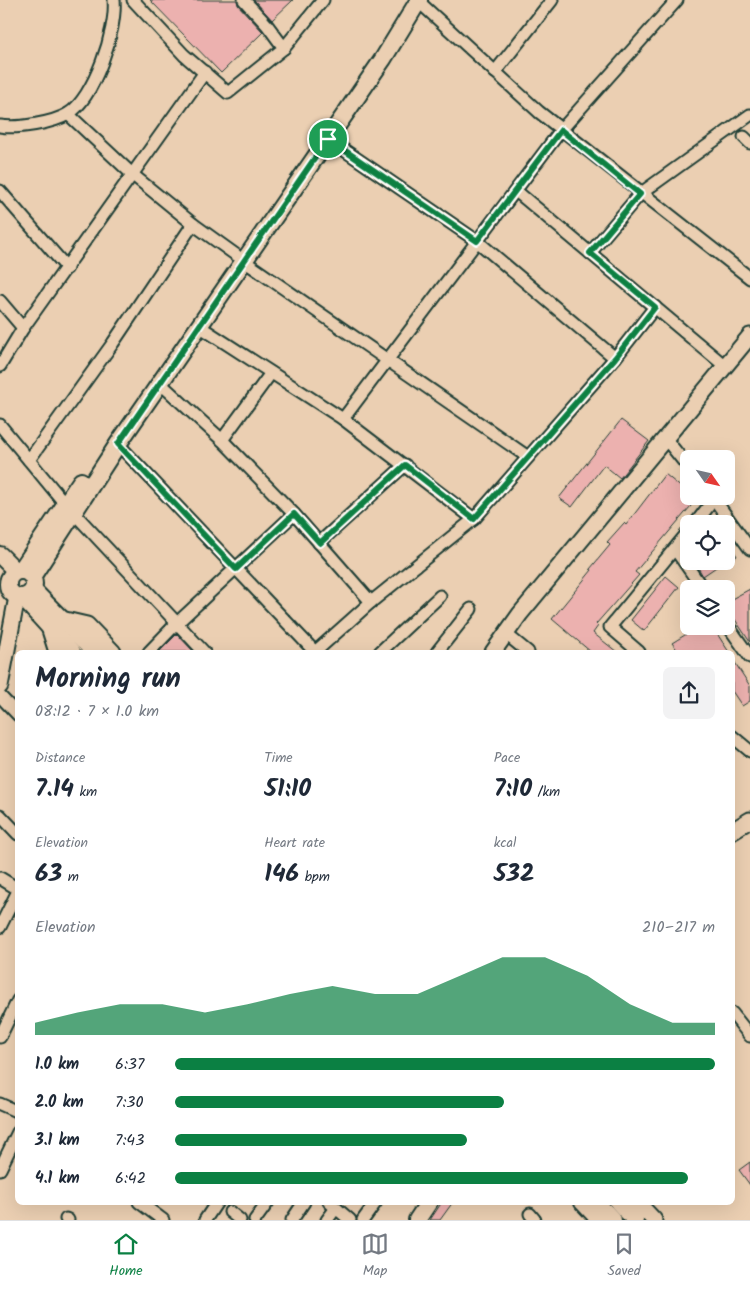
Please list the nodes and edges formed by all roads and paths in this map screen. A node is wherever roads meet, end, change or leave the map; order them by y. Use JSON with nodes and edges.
{"nodes":[{"id":1,"x":114,"y":0,"type":"edge"},
{"id":2,"x":133,"y":0,"type":"edge"},
{"id":3,"x":244,"y":0,"type":"edge"},
{"id":4,"x":323,"y":0,"type":"edge"},
{"id":5,"x":415,"y":0,"type":"edge"},
{"id":6,"x":552,"y":0,"type":"edge"},
{"id":7,"x":677,"y":0,"type":"edge"},
{"id":8,"x":284,"y":48,"type":"junction"},
{"id":9,"x":204,"y":72,"type":"junction"},
{"id":10,"x":496,"y":72,"type":"junction"},
{"id":11,"x":68,"y":114,"type":"junction"},
{"id":12,"x":750,"y":115,"type":"edge"},
{"id":13,"x":0,"y":126,"type":"edge"},
{"id":14,"x":561,"y":130,"type":"junction"},
{"id":15,"x":328,"y":139,"type":"junction"},
{"id":16,"x":133,"y":175,"type":"junction"},
{"id":17,"x":0,"y":191,"type":"edge"},
{"id":18,"x":516,"y":191,"type":"junction"},
{"id":19,"x":640,"y":194,"type":"junction"},
{"id":20,"x":193,"y":224,"type":"junction"},
{"id":21,"x":477,"y":241,"type":"junction"},
{"id":22,"x":590,"y":253,"type":"junction"},
{"id":23,"x":240,"y":258,"type":"junction"},
{"id":24,"x":67,"y":268,"type":"junction"},
{"id":25,"x":750,"y":278,"type":"edge"},
{"id":26,"x":0,"y":301,"type":"edge"},
{"id":27,"x":655,"y":307,"type":"junction"},
{"id":28,"x":200,"y":326,"type":"junction"},
{"id":29,"x":23,"y":328,"type":"junction"},
{"id":30,"x":750,"y":336,"type":"edge"},
{"id":31,"x":615,"y":358,"type":"junction"},
{"id":32,"x":387,"y":360,"type":"junction"},
{"id":33,"x":0,"y":366,"type":"edge"},
{"id":34,"x":725,"y":366,"type":"junction"},
{"id":35,"x":271,"y":373,"type":"junction"},
{"id":36,"x":160,"y":383,"type":"junction"},
{"id":37,"x":343,"y":418,"type":"junction"},
{"id":38,"x":0,"y":425,"type":"edge"},
{"id":39,"x":666,"y":438,"type":"junction"},
{"id":40,"x":222,"y":440,"type":"junction"},
{"id":41,"x":118,"y":444,"type":"junction"},
{"id":42,"x":680,"y":456,"type":"edge"},
{"id":43,"x":528,"y":457,"type":"junction"},
{"id":44,"x":29,"y":460,"type":"junction"},
{"id":45,"x":405,"y":465,"type":"junction"},
{"id":46,"x":718,"y":505,"type":"edge"},
{"id":47,"x":70,"y":509,"type":"junction"},
{"id":48,"x":294,"y":514,"type":"junction"},
{"id":49,"x":474,"y":519,"type":"junction"},
{"id":50,"x":320,"y":543,"type":"junction"},
{"id":51,"x":680,"y":543,"type":"edge"},
{"id":52,"x":675,"y":549,"type":"junction"},
{"id":53,"x":750,"y":549,"type":"edge"},
{"id":54,"x":236,"y":569,"type":"junction"},
{"id":55,"x":14,"y":574,"type":"edge"},
{"id":56,"x":696,"y":580,"type":"edge"},
{"id":57,"x":440,"y":596,"type":"dead end"},
{"id":58,"x":372,"y":602,"type":"junction"},
{"id":59,"x":472,"y":609,"type":"dead end"},
{"id":60,"x":176,"y":624,"type":"junction"},
{"id":61,"x":56,"y":625,"type":"junction"},
{"id":62,"x":506,"y":634,"type":"junction"},
{"id":63,"x":734,"y":635,"type":"edge"},
{"id":64,"x":68,"y":647,"type":"edge"},
{"id":65,"x":84,"y":650,"type":"edge"},
{"id":66,"x":111,"y":650,"type":"edge"},
{"id":67,"x":151,"y":650,"type":"edge"},
{"id":68,"x":202,"y":650,"type":"edge"},
{"id":69,"x":313,"y":650,"type":"edge"},
{"id":70,"x":317,"y":650,"type":"edge"},
{"id":71,"x":382,"y":650,"type":"edge"},
{"id":72,"x":439,"y":650,"type":"edge"},
{"id":73,"x":494,"y":650,"type":"edge"},
{"id":74,"x":526,"y":650,"type":"edge"},
{"id":75,"x":637,"y":650,"type":"edge"},
{"id":76,"x":750,"y":658,"type":"edge"},
{"id":77,"x":0,"y":686,"type":"edge"},
{"id":78,"x":0,"y":696,"type":"edge"},
{"id":79,"x":15,"y":712,"type":"edge"},
{"id":80,"x":735,"y":738,"type":"edge"},
{"id":81,"x":750,"y":751,"type":"edge"},
{"id":82,"x":0,"y":815,"type":"edge"},
{"id":83,"x":750,"y":820,"type":"edge"},
{"id":84,"x":735,"y":829,"type":"edge"},
{"id":85,"x":15,"y":831,"type":"edge"},
{"id":86,"x":750,"y":831,"type":"edge"},
{"id":87,"x":735,"y":840,"type":"edge"},
{"id":88,"x":0,"y":878,"type":"edge"},
{"id":89,"x":15,"y":888,"type":"edge"},
{"id":90,"x":15,"y":896,"type":"edge"},
{"id":91,"x":0,"y":927,"type":"edge"},
{"id":92,"x":15,"y":1006,"type":"edge"},
{"id":93,"x":735,"y":1017,"type":"edge"},
{"id":94,"x":750,"y":1036,"type":"edge"},
{"id":95,"x":0,"y":1038,"type":"edge"},
{"id":96,"x":0,"y":1104,"type":"edge"},
{"id":97,"x":15,"y":1107,"type":"edge"},
{"id":98,"x":15,"y":1138,"type":"edge"},
{"id":99,"x":0,"y":1169,"type":"edge"},
{"id":100,"x":143,"y":1205,"type":"edge"},
{"id":101,"x":215,"y":1205,"type":"edge"},
{"id":102,"x":266,"y":1205,"type":"edge"},
{"id":103,"x":302,"y":1205,"type":"edge"},
{"id":104,"x":333,"y":1205,"type":"edge"},
{"id":105,"x":374,"y":1205,"type":"edge"},
{"id":106,"x":416,"y":1205,"type":"edge"},
{"id":107,"x":427,"y":1205,"type":"edge"},
{"id":108,"x":585,"y":1205,"type":"edge"},
{"id":109,"x":599,"y":1205,"type":"edge"},
{"id":110,"x":621,"y":1205,"type":"edge"},
{"id":111,"x":640,"y":1205,"type":"edge"},
{"id":112,"x":230,"y":1212,"type":"dead end"},
{"id":113,"x":163,"y":1220,"type":"edge"},
{"id":114,"x":205,"y":1220,"type":"edge"},
{"id":115,"x":240,"y":1220,"type":"edge"},
{"id":116,"x":255,"y":1220,"type":"edge"},
{"id":117,"x":292,"y":1220,"type":"edge"},
{"id":118,"x":327,"y":1220,"type":"edge"},
{"id":119,"x":350,"y":1220,"type":"edge"},
{"id":120,"x":363,"y":1220,"type":"edge"},
{"id":121,"x":406,"y":1220,"type":"edge"},
{"id":122,"x":417,"y":1220,"type":"edge"},
{"id":123,"x":599,"y":1220,"type":"edge"},
{"id":124,"x":613,"y":1220,"type":"edge"},
{"id":125,"x":635,"y":1220,"type":"edge"},
{"id":126,"x":654,"y":1220,"type":"edge"}],
"edges":[{"from":1,"to":11,"type":"street"},
{"from":2,"to":9,"type":"street"},
{"from":3,"to":8,"type":"street"},
{"from":4,"to":8,"type":"street"},
{"from":5,"to":10,"type":"street"},
{"from":5,"to":15,"type":"main road"},
{"from":5,"to":23,"type":"main road"},
{"from":6,"to":10,"type":"street"},
{"from":7,"to":14,"type":"street"},
{"from":8,"to":9,"type":"street"},
{"from":9,"to":16,"type":"street"},
{"from":10,"to":14,"type":"street"},
{"from":11,"to":13,"type":"street"},
{"from":11,"to":16,"type":"street"},
{"from":12,"to":19,"type":"street"},
{"from":14,"to":18,"type":"street"},
{"from":14,"to":19,"type":"street"},
{"from":15,"to":21,"type":"street"},
{"from":15,"to":23,"type":"main road"},
{"from":16,"to":20,"type":"street"},
{"from":16,"to":24,"type":"street"},
{"from":17,"to":24,"type":"street"},
{"from":18,"to":21,"type":"street"},
{"from":18,"to":22,"type":"street"},
{"from":19,"to":22,"type":"street"},
{"from":19,"to":25,"type":"street"},
{"from":20,"to":23,"type":"street"},
{"from":20,"to":44,"type":"street"},
{"from":21,"to":31,"type":"street"},
{"from":21,"to":32,"type":"street"},
{"from":22,"to":27,"type":"street"},
{"from":23,"to":28,"type":"main road"},
{"from":23,"to":32,"type":"street"},
{"from":23,"to":47,"type":"main road"},
{"from":24,"to":29,"type":"street"},
{"from":26,"to":29,"type":"street"},
{"from":27,"to":31,"type":"street"},
{"from":27,"to":34,"type":"street"},
{"from":28,"to":35,"type":"street"},
{"from":28,"to":36,"type":"main road"},
{"from":29,"to":33,"type":"street"},
{"from":30,"to":34,"type":"street"},
{"from":31,"to":43,"type":"street"},
{"from":32,"to":37,"type":"street"},
{"from":32,"to":43,"type":"street"},
{"from":34,"to":39,"type":"street"},
{"from":35,"to":37,"type":"street"},
{"from":35,"to":40,"type":"street"},
{"from":36,"to":40,"type":"street"},
{"from":36,"to":41,"type":"main road"},
{"from":37,"to":45,"type":"street"},
{"from":38,"to":44,"type":"street"},
{"from":39,"to":42,"type":"street"},
{"from":39,"to":62,"type":"street"},
{"from":40,"to":48,"type":"street"},
{"from":41,"to":47,"type":"main road"},
{"from":41,"to":54,"type":"street"},
{"from":43,"to":49,"type":"street"},
{"from":44,"to":47,"type":"street"},
{"from":45,"to":49,"type":"street"},
{"from":45,"to":50,"type":"street"},
{"from":46,"to":53,"type":"street"},
{"from":47,"to":55,"type":"main road"},
{"from":47,"to":60,"type":"street"},
{"from":48,"to":50,"type":"street"},
{"from":48,"to":54,"type":"street"},
{"from":49,"to":58,"type":"street"},
{"from":50,"to":58,"type":"street"},
{"from":51,"to":52,"type":"street"},
{"from":52,"to":56,"type":"street"},
{"from":52,"to":75,"type":"street"},
{"from":54,"to":60,"type":"street"},
{"from":54,"to":69,"type":"street"},
{"from":55,"to":61,"type":"main road"},
{"from":55,"to":77,"type":"street"},
{"from":57,"to":71,"type":"street"},
{"from":58,"to":70,"type":"street"},
{"from":59,"to":72,"type":"street"},
{"from":60,"to":67,"type":"street"},
{"from":60,"to":68,"type":"street"},
{"from":61,"to":64,"type":"main road"},
{"from":61,"to":64,"type":"street"},
{"from":61,"to":66,"type":"street"},
{"from":62,"to":73,"type":"street"},
{"from":62,"to":74,"type":"street"},
{"from":63,"to":76,"type":"street"},
{"from":64,"to":65,"type":"main road"},
{"from":78,"to":79,"type":"street"},
{"from":80,"to":81,"type":"street"},
{"from":82,"to":85,"type":"street"},
{"from":83,"to":84,"type":"street"},
{"from":86,"to":87,"type":"street"},
{"from":88,"to":89,"type":"street"},
{"from":90,"to":91,"type":"street"},
{"from":92,"to":95,"type":"street"},
{"from":93,"to":94,"type":"street"},
{"from":96,"to":97,"type":"street"},
{"from":98,"to":99,"type":"street"},
{"from":100,"to":113,"type":"street"},
{"from":101,"to":114,"type":"street"},
{"from":102,"to":116,"type":"street"},
{"from":103,"to":117,"type":"street"},
{"from":104,"to":118,"type":"street"},
{"from":104,"to":119,"type":"street"},
{"from":105,"to":120,"type":"street"},
{"from":106,"to":121,"type":"main road"},
{"from":107,"to":122,"type":"main road"},
{"from":108,"to":123,"type":"street"},
{"from":109,"to":124,"type":"main road"},
{"from":110,"to":125,"type":"main road"},
{"from":111,"to":126,"type":"street"},
{"from":112,"to":115,"type":"street"}]}
